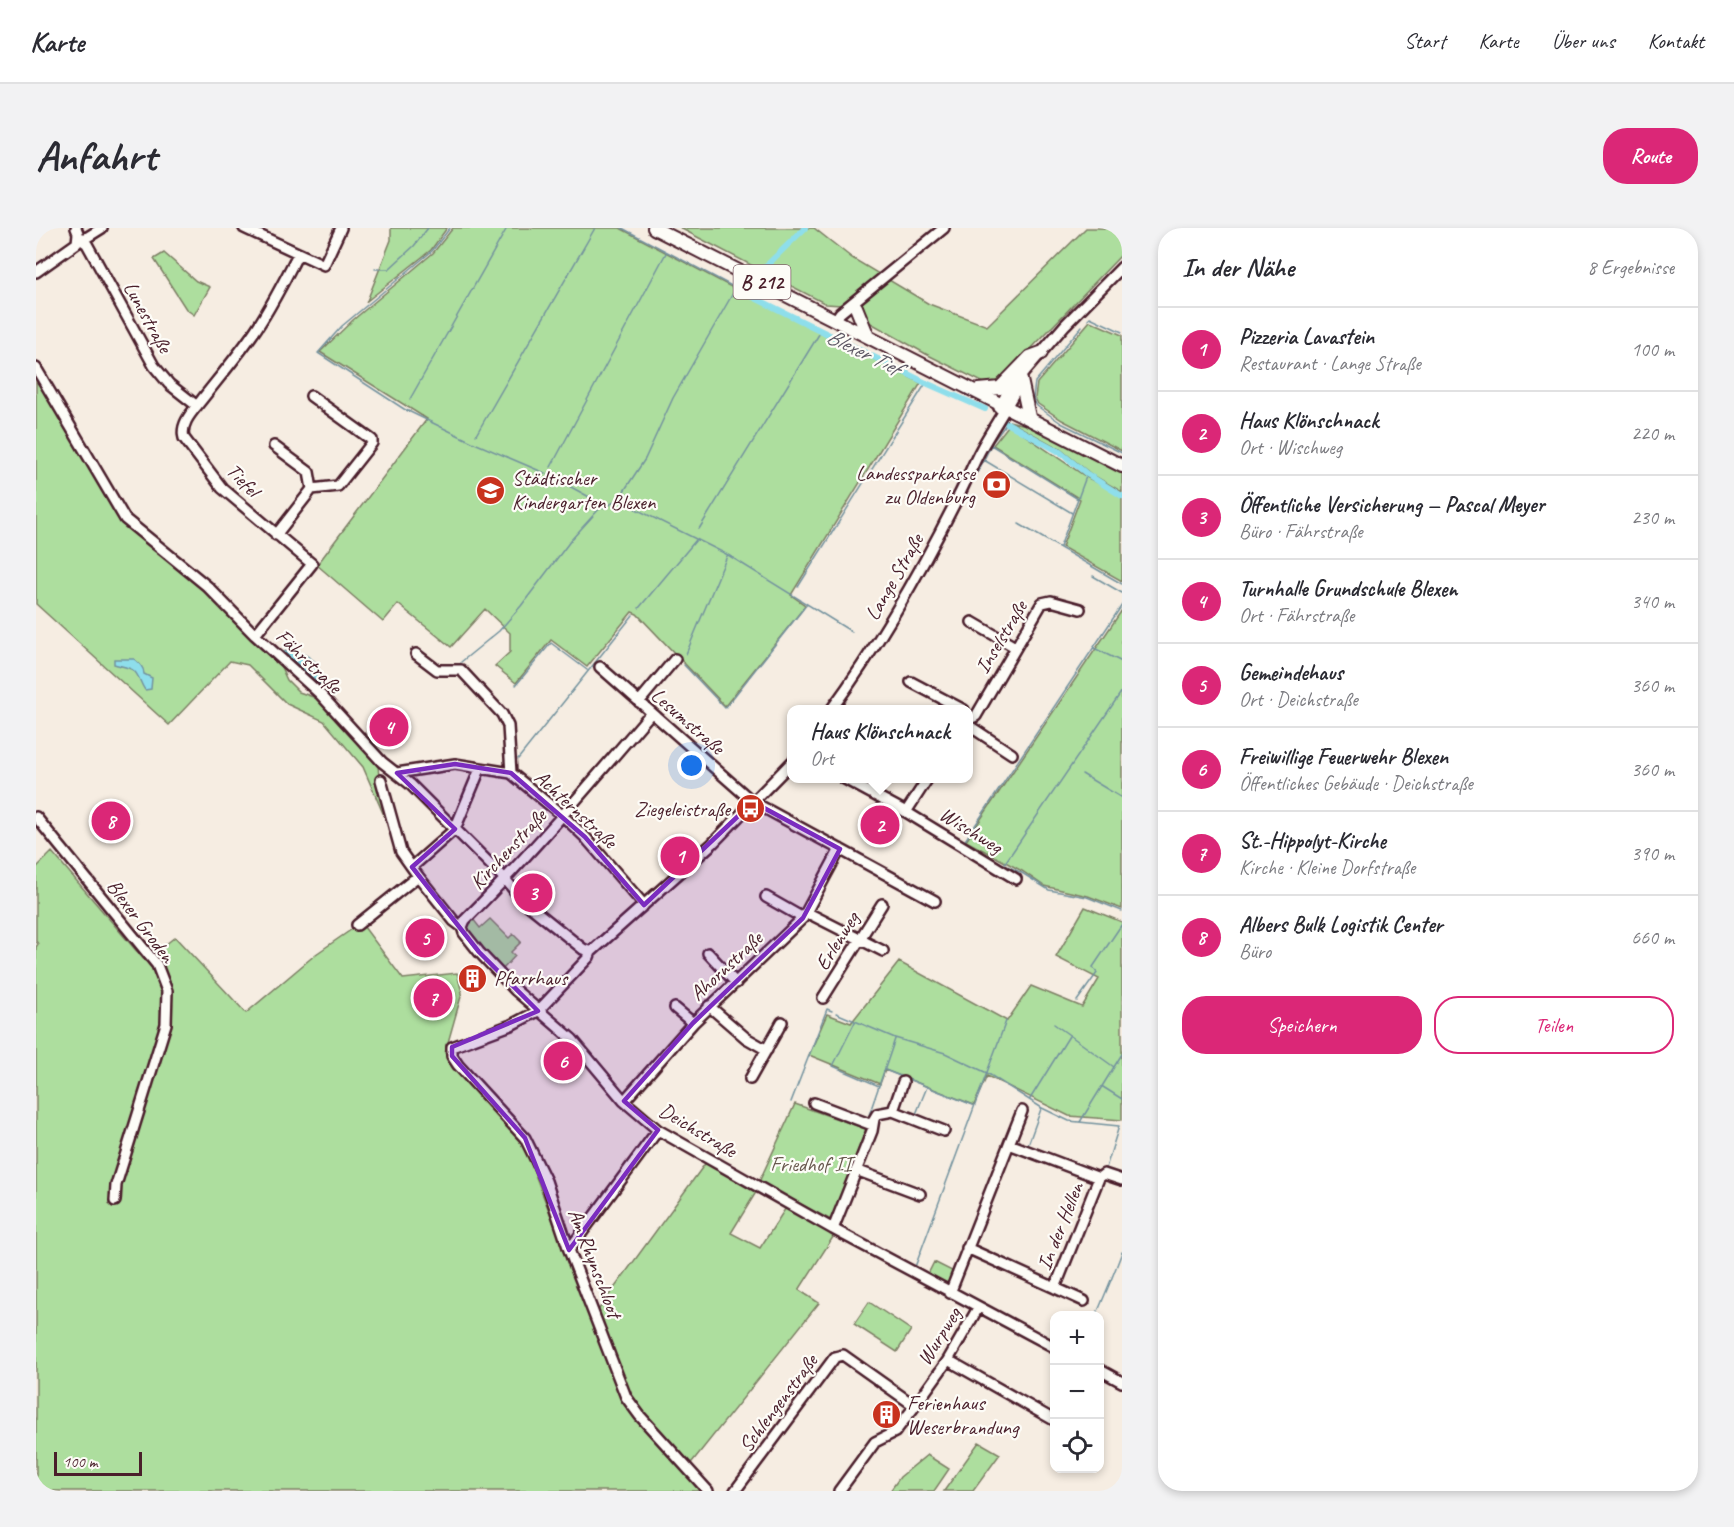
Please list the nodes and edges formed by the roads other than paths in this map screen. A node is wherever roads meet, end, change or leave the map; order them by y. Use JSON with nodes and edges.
{"nodes":[{"id":1,"x":76,"y":228,"type":"edge"},
{"id":2,"x":102,"y":228,"type":"edge"},
{"id":3,"x":244,"y":228,"type":"edge"},
{"id":4,"x":341,"y":228,"type":"edge"},
{"id":5,"x":654,"y":228,"type":"edge"},
{"id":6,"x":944,"y":228,"type":"edge"},
{"id":7,"x":79,"y":238,"type":"junction"},
{"id":8,"x":298,"y":254,"type":"junction"},
{"id":9,"x":1122,"y":267,"type":"edge"},
{"id":10,"x":36,"y":272,"type":"edge"},
{"id":11,"x":862,"y":295,"type":"junction"},
{"id":12,"x":856,"y":307,"type":"junction"},
{"id":13,"x":841,"y":322,"type":"junction"},
{"id":14,"x":867,"y":334,"type":"junction"},
{"id":15,"x":1041,"y":353,"type":"junction"},
{"id":16,"x":36,"y":368,"type":"edge"},
{"id":17,"x":1022,"y":378,"type":"junction"},
{"id":18,"x":977,"y":390,"type":"junction"},
{"id":19,"x":311,"y":396,"type":"dead end"},
{"id":20,"x":1004,"y":405,"type":"junction"},
{"id":21,"x":197,"y":406,"type":"junction"},
{"id":22,"x":1029,"y":417,"type":"junction"},
{"id":23,"x":274,"y":446,"type":"dead end"},
{"id":24,"x":1122,"y":466,"type":"edge"},
{"id":25,"x":312,"y":489,"type":"junction"},
{"id":26,"x":276,"y":535,"type":"junction"},
{"id":27,"x":1080,"y":609,"type":"dead end"},
{"id":28,"x":972,"y":622,"type":"dead end"},
{"id":29,"x":255,"y":634,"type":"junction"},
{"id":30,"x":1014,"y":647,"type":"junction"},
{"id":31,"x":416,"y":654,"type":"dead end"},
{"id":32,"x":675,"y":659,"type":"dead end"},
{"id":33,"x":600,"y":667,"type":"dead end"},
{"id":34,"x":911,"y":682,"type":"dead end"},
{"id":35,"x":639,"y":702,"type":"junction"},
{"id":36,"x":835,"y":705,"type":"edge"},
{"id":37,"x":955,"y":705,"type":"edge"},
{"id":38,"x":651,"y":713,"type":"junction"},
{"id":39,"x":973,"y":713,"type":"edge"},
{"id":40,"x":973,"y":728,"type":"edge"},
{"id":41,"x":1012,"y":754,"type":"dead end"},
{"id":42,"x":787,"y":767,"type":"edge"},
{"id":43,"x":480,"y":769,"type":"junction"},
{"id":44,"x":397,"y":773,"type":"junction"},
{"id":45,"x":511,"y":773,"type":"junction"},
{"id":46,"x":381,"y":780,"type":"dead end"},
{"id":47,"x":852,"y":783,"type":"edge"},
{"id":48,"x":925,"y":783,"type":"edge"},
{"id":49,"x":753,"y":802,"type":"junction"},
{"id":50,"x":906,"y":812,"type":"junction"},
{"id":51,"x":563,"y":816,"type":"junction"},
{"id":52,"x":36,"y":818,"type":"edge"},
{"id":53,"x":455,"y":829,"type":"junction"},
{"id":54,"x":840,"y":849,"type":"junction"},
{"id":55,"x":412,"y":867,"type":"junction"},
{"id":56,"x":418,"y":876,"type":"junction"},
{"id":57,"x":1016,"y":879,"type":"dead end"},
{"id":58,"x":506,"y":880,"type":"junction"},
{"id":59,"x":766,"y":897,"type":"dead end"},
{"id":60,"x":935,"y":901,"type":"dead end"},
{"id":61,"x":882,"y":904,"type":"dead end"},
{"id":62,"x":644,"y":905,"type":"junction"},
{"id":63,"x":805,"y":915,"type":"junction"},
{"id":64,"x":357,"y":925,"type":"dead end"},
{"id":65,"x":462,"y":927,"type":"junction"},
{"id":66,"x":860,"y":938,"type":"junction"},
{"id":67,"x":883,"y":951,"type":"dead end"},
{"id":68,"x":591,"y":952,"type":"junction"},
{"id":69,"x":708,"y":953,"type":"dead end"},
{"id":70,"x":736,"y":983,"type":"junction"},
{"id":71,"x":823,"y":998,"type":"dead end"},
{"id":72,"x":710,"y":1006,"type":"junction"},
{"id":73,"x":675,"y":1008,"type":"dead end"},
{"id":74,"x":538,"y":1011,"type":"junction"},
{"id":75,"x":782,"y":1022,"type":"dead end"},
{"id":76,"x":693,"y":1023,"type":"junction"},
{"id":77,"x":766,"y":1050,"type":"junction"},
{"id":78,"x":750,"y":1079,"type":"dead end"},
{"id":79,"x":903,"y":1082,"type":"dead end"},
{"id":80,"x":624,"y":1101,"type":"junction"},
{"id":81,"x":814,"y":1103,"type":"dead end"},
{"id":82,"x":893,"y":1111,"type":"junction"},
{"id":83,"x":1022,"y":1111,"type":"dead end"},
{"id":84,"x":872,"y":1125,"type":"junction"},
{"id":85,"x":657,"y":1130,"type":"junction"},
{"id":86,"x":944,"y":1131,"type":"dead end"},
{"id":87,"x":1009,"y":1144,"type":"junction"},
{"id":88,"x":856,"y":1170,"type":"junction"},
{"id":89,"x":1099,"y":1178,"type":"junction"},
{"id":90,"x":1122,"y":1180,"type":"edge"},
{"id":91,"x":920,"y":1194,"type":"dead end"},
{"id":92,"x":115,"y":1201,"type":"dead end"},
{"id":93,"x":833,"y":1229,"type":"junction"},
{"id":94,"x":967,"y":1248,"type":"junction"},
{"id":95,"x":569,"y":1250,"type":"junction"},
{"id":96,"x":1055,"y":1288,"type":"junction"},
{"id":97,"x":950,"y":1293,"type":"junction"},
{"id":98,"x":1084,"y":1301,"type":"dead end"},
{"id":99,"x":978,"y":1308,"type":"junction"},
{"id":100,"x":1050,"y":1345,"type":"edge"},
{"id":101,"x":948,"y":1360,"type":"junction"},
{"id":102,"x":1104,"y":1372,"type":"edge"},
{"id":103,"x":1122,"y":1382,"type":"edge"},
{"id":104,"x":915,"y":1406,"type":"junction"},
{"id":105,"x":1052,"y":1419,"type":"edge"},
{"id":106,"x":708,"y":1491,"type":"edge"},
{"id":107,"x":735,"y":1491,"type":"edge"},
{"id":108,"x":839,"y":1491,"type":"edge"}],
"edges":[{"from":1,"to":7,"type":"street"},
{"from":2,"to":7,"type":"street"},
{"from":3,"to":8,"type":"street"},
{"from":4,"to":8,"type":"street"},
{"from":5,"to":13,"type":"main road","number":"B 212"},
{"from":6,"to":11,"type":"street"},
{"from":7,"to":10,"type":"street"},
{"from":7,"to":21,"type":"street","name":"Lunestraße"},
{"from":8,"to":21,"type":"street","name":"Tiefel"},
{"from":9,"to":15,"type":"street","name":"Lange Straße"},
{"from":11,"to":12,"type":"street"},
{"from":11,"to":13,"type":"street"},
{"from":12,"to":13,"type":"street"},
{"from":12,"to":14,"type":"main road"},
{"from":13,"to":14,"type":"main road","number":"B 212"},
{"from":14,"to":18,"type":"main road","number":"B 212"},
{"from":15,"to":17,"type":"street","name":"Lange Straße"},
{"from":15,"to":18,"type":"main road"},
{"from":16,"to":29,"type":"street","name":"Fährstraße"},
{"from":17,"to":20,"type":"street","name":"Lange Straße"},
{"from":17,"to":22,"type":"main road"},
{"from":18,"to":20,"type":"main road","number":"B 212"},
{"from":19,"to":25,"type":"street"},
{"from":20,"to":22,"type":"main road","number":"B 212"},
{"from":20,"to":36,"type":"street","name":"Lange Straße"},
{"from":21,"to":26,"type":"street","name":"Tiefel"},
{"from":22,"to":24,"type":"main road","number":"B 212"},
{"from":23,"to":25,"type":"street"},
{"from":25,"to":26,"type":"street"},
{"from":26,"to":29,"type":"street","name":"Tiefel"},
{"from":27,"to":30,"type":"street","name":"Inselstraße"},
{"from":28,"to":30,"type":"street"},
{"from":29,"to":44,"type":"street","name":"Fährstraße"},
{"from":30,"to":39,"type":"street","name":"Inselstraße"},
{"from":31,"to":45,"type":"street"},
{"from":32,"to":35,"type":"street"},
{"from":33,"to":35,"type":"street","name":"Lesumstraße"},
{"from":34,"to":37,"type":"street"},
{"from":35,"to":38,"type":"street","name":"Lesumstraße"},
{"from":38,"to":49,"type":"street","name":"Lesumstraße"},
{"from":38,"to":51,"type":"street","name":"Kirchenstraße"},
{"from":40,"to":41,"type":"street"},
{"from":42,"to":49,"type":"street"},
{"from":43,"to":44,"type":"street","name":"Achternstraße"},
{"from":43,"to":45,"type":"street","name":"Achternstraße"},
{"from":43,"to":53,"type":"street"},
{"from":44,"to":53,"type":"street","name":"Fährstraße"},
{"from":45,"to":51,"type":"street","name":"Achternstraße"},
{"from":46,"to":55,"type":"street","name":"Deichstraße"},
{"from":47,"to":50,"type":"street","name":"Wischweg"},
{"from":48,"to":50,"type":"street"},
{"from":49,"to":54,"type":"street"},
{"from":49,"to":62,"type":"street"},
{"from":50,"to":57,"type":"street","name":"Wischweg"},
{"from":51,"to":58,"type":"street","name":"Kirchenstraße"},
{"from":51,"to":62,"type":"street","name":"Achternstraße"},
{"from":52,"to":92,"type":"street","name":"Blexer Groden"},
{"from":53,"to":55,"type":"street"},
{"from":53,"to":58,"type":"street","name":"Fährstraße"},
{"from":54,"to":60,"type":"street"},
{"from":54,"to":63,"type":"street","name":"Ahornstraße"},
{"from":55,"to":56,"type":"street","name":"Deichstraße"},
{"from":56,"to":64,"type":"street"},
{"from":56,"to":65,"type":"street","name":"Deichstraße"},
{"from":58,"to":65,"type":"street","name":"Kirchenstraße"},
{"from":58,"to":68,"type":"street","name":"Fährstraße"},
{"from":59,"to":63,"type":"street"},
{"from":61,"to":66,"type":"street","name":"Erlenweg"},
{"from":62,"to":68,"type":"street"},
{"from":63,"to":66,"type":"street"},
{"from":63,"to":70,"type":"street","name":"Ahornstraße"},
{"from":65,"to":74,"type":"street","name":"Deichstraße"},
{"from":66,"to":67,"type":"street"},
{"from":66,"to":71,"type":"street","name":"Erlenweg"},
{"from":68,"to":74,"type":"street"},
{"from":69,"to":70,"type":"street"},
{"from":70,"to":72,"type":"street","name":"Ahornstraße"},
{"from":72,"to":76,"type":"street","name":"Ahornstraße"},
{"from":72,"to":77,"type":"street"},
{"from":73,"to":76,"type":"street"},
{"from":74,"to":80,"type":"street","name":"Deichstraße"},
{"from":74,"to":95,"type":"street","name":"Am Rhynschloot"},
{"from":75,"to":77,"type":"street"},
{"from":76,"to":80,"type":"street","name":"Ahornstraße"},
{"from":77,"to":78,"type":"street"},
{"from":79,"to":82,"type":"street"},
{"from":80,"to":85,"type":"street","name":"Deichstraße"},
{"from":81,"to":84,"type":"street"},
{"from":82,"to":84,"type":"street"},
{"from":82,"to":86,"type":"street"},
{"from":83,"to":87,"type":"street"},
{"from":84,"to":88,"type":"street"},
{"from":85,"to":93,"type":"street","name":"Deichstraße"},
{"from":85,"to":95,"type":"street"},
{"from":87,"to":89,"type":"street","name":"In der Hellen"},
{"from":87,"to":94,"type":"street"},
{"from":88,"to":91,"type":"street"},
{"from":88,"to":93,"type":"street"},
{"from":89,"to":90,"type":"street","name":"In der Hellen"},
{"from":89,"to":96,"type":"street","name":"In der Hellen"},
{"from":93,"to":97,"type":"street","name":"Deichstraße"},
{"from":94,"to":96,"type":"street","name":"In der Hellen"},
{"from":94,"to":97,"type":"street"},
{"from":95,"to":106,"type":"street","name":"Am Rhynschloot"},
{"from":96,"to":98,"type":"street","name":"In der Hellen"},
{"from":97,"to":99,"type":"street","name":"Deichstraße"},
{"from":99,"to":100,"type":"street","name":"Deichstraße"},
{"from":99,"to":101,"type":"street","name":"Wurpweg"},
{"from":101,"to":104,"type":"street","name":"Wurpweg"},
{"from":101,"to":105,"type":"street"},
{"from":102,"to":103,"type":"street"},
{"from":104,"to":107,"type":"street","name":"Schlengenstraße"},
{"from":104,"to":108,"type":"street","name":"Wurpweg"}]}
